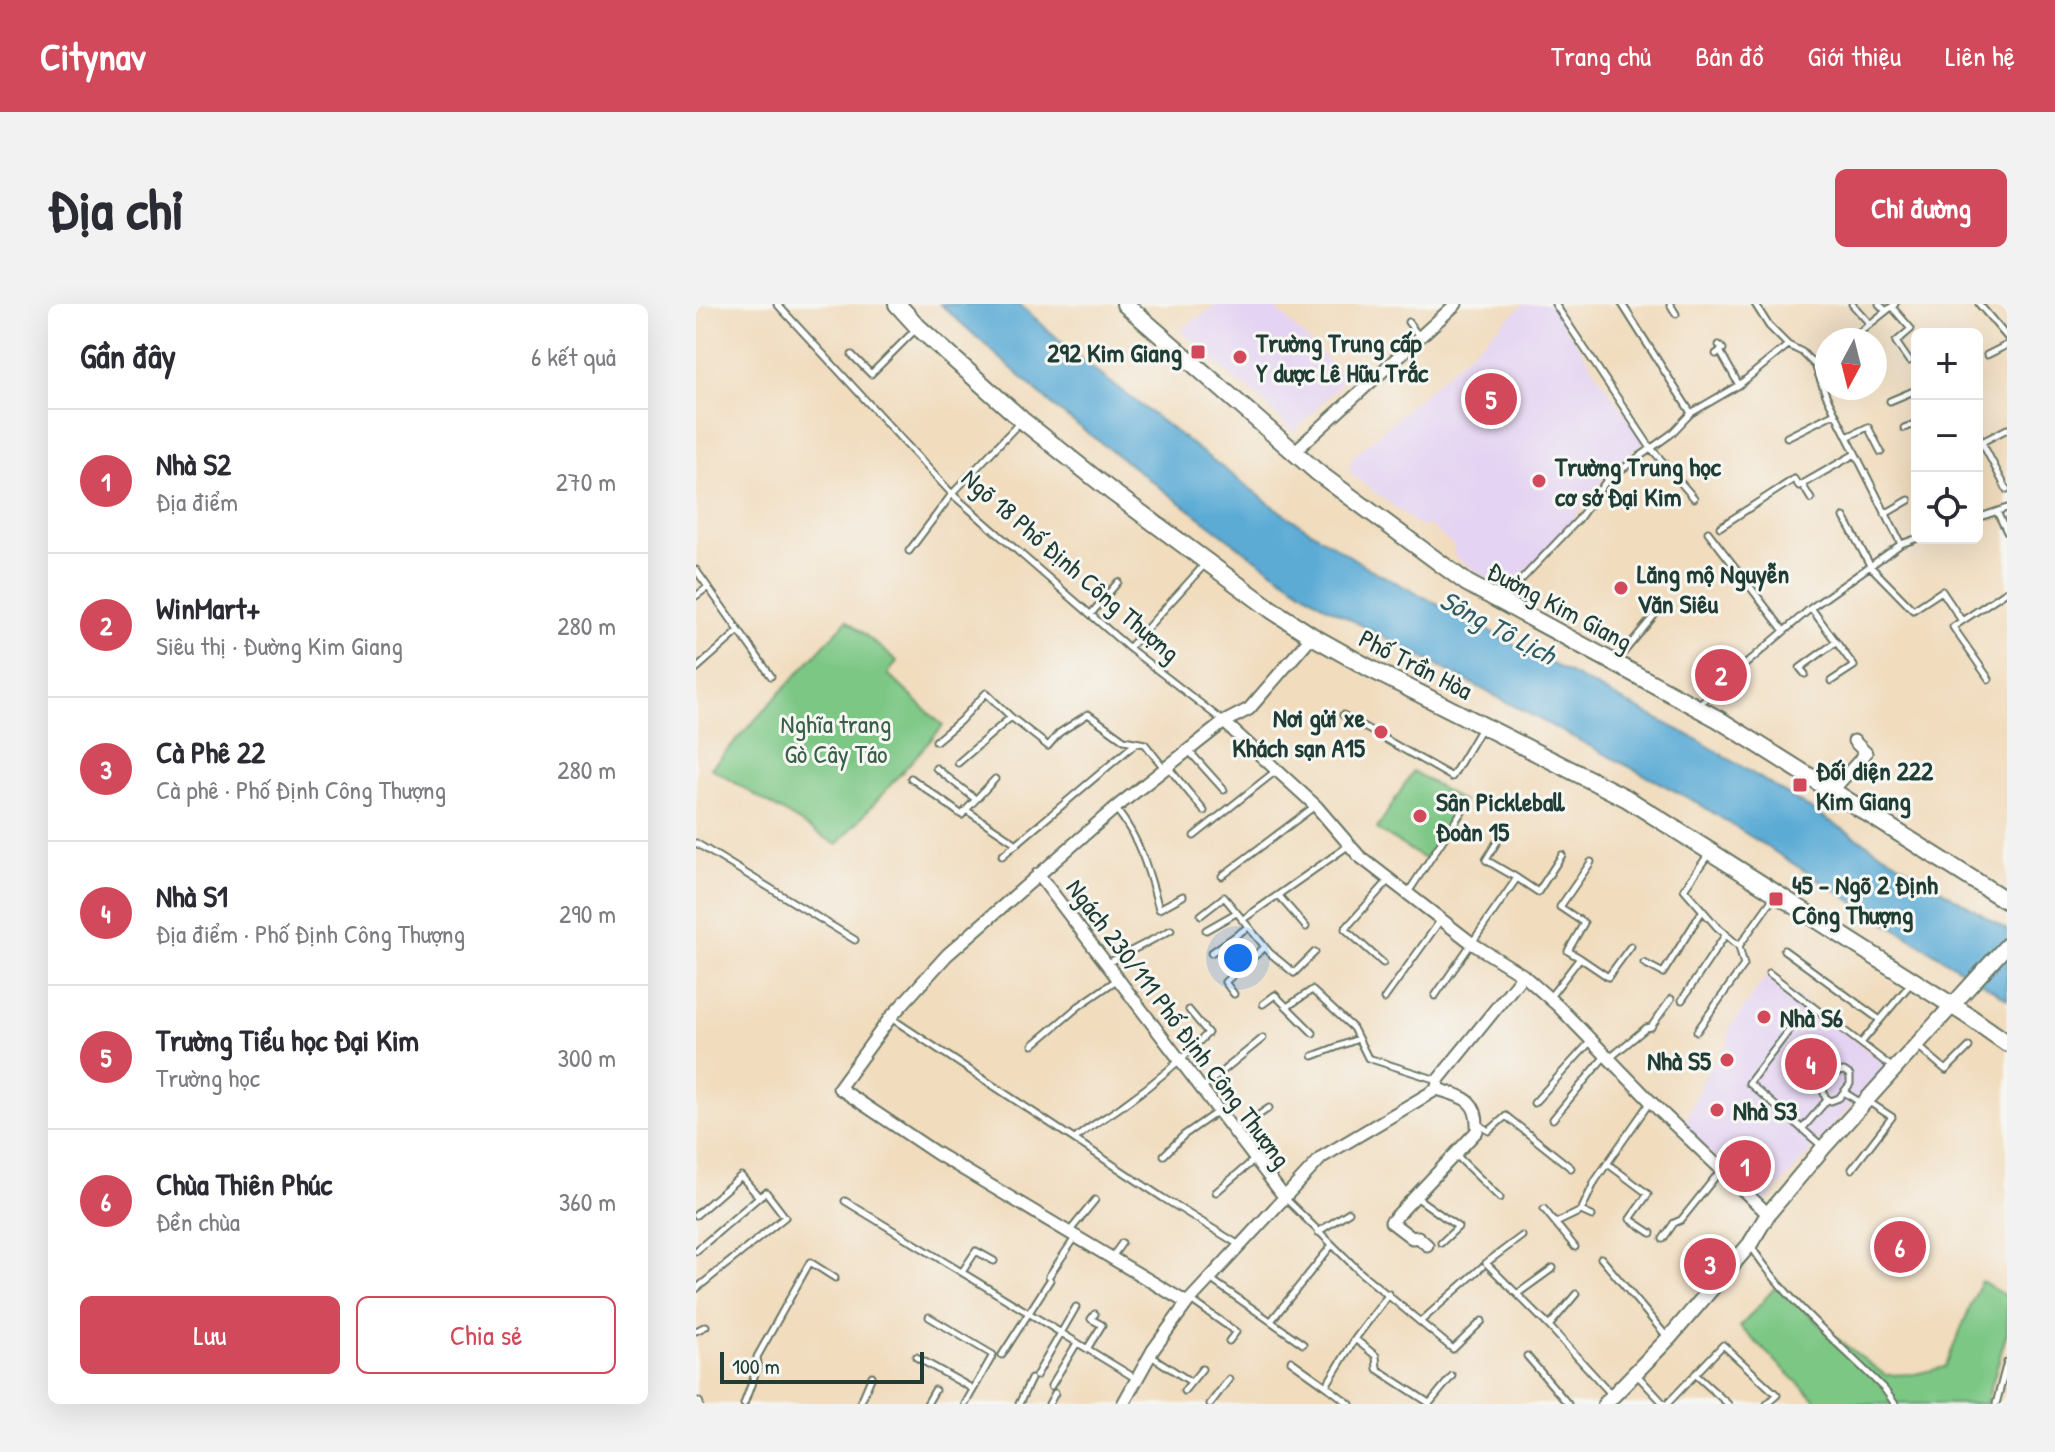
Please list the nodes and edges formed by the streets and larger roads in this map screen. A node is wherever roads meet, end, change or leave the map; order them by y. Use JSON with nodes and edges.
{"nodes":[{"id":1,"x":897,"y":304,"type":"edge"},
{"id":2,"x":1125,"y":304,"type":"edge"},
{"id":3,"x":1452,"y":306,"type":"edge"},
{"id":4,"x":1293,"y":453,"type":"junction"},
{"id":5,"x":1312,"y":636,"type":"junction"},
{"id":6,"x":1224,"y":722,"type":"junction"},
{"id":7,"x":1854,"y":741,"type":"dead end"},
{"id":8,"x":1832,"y":791,"type":"junction"},
{"id":9,"x":1038,"y":874,"type":"junction"},
{"id":10,"x":2007,"y":901,"type":"edge"},
{"id":11,"x":2007,"y":945,"type":"edge"},
{"id":12,"x":1523,"y":975,"type":"junction"},
{"id":13,"x":1954,"y":1006,"type":"junction"},
{"id":14,"x":2007,"y":1043,"type":"edge"},
{"id":15,"x":1437,"y":1084,"type":"junction"},
{"id":16,"x":1285,"y":1198,"type":"junction"},
{"id":17,"x":1768,"y":1214,"type":"junction"},
{"id":18,"x":1427,"y":1245,"type":"dead end"},
{"id":19,"x":1188,"y":1301,"type":"junction"},
{"id":20,"x":1609,"y":1400,"type":"edge"},
{"id":21,"x":1123,"y":1404,"type":"edge"}],
"edges":[{"from":1,"to":5,"type":"main road","name":"Phố Trần Hòa"},
{"from":2,"to":4,"type":"main road","name":"Đường Kim Giang"},
{"from":3,"to":4,"type":"street"},
{"from":4,"to":8,"type":"main road","name":"Đường Kim Giang"},
{"from":5,"to":6,"type":"street"},
{"from":5,"to":13,"type":"main road","name":"Phố Trần Hòa"},
{"from":6,"to":9,"type":"street"},
{"from":6,"to":12,"type":"street","name":"Ngõ 18 Phố Định Công Thượng"},
{"from":7,"to":8,"type":"street"},
{"from":8,"to":10,"type":"main road","name":"Đường Kim Giang"},
{"from":9,"to":16,"type":"street","name":"Ngách 230/111 Phố Định Công Thượng"},
{"from":9,"to":19,"type":"street"},
{"from":11,"to":13,"type":"street"},
{"from":12,"to":15,"type":"street"},
{"from":12,"to":17,"type":"street","name":"Ngõ 18 Phố Định Công Thượng"},
{"from":13,"to":14,"type":"main road","name":"Phố Trần Hòa"},
{"from":13,"to":17,"type":"street"},
{"from":15,"to":16,"type":"street"},
{"from":15,"to":18,"type":"street"},
{"from":16,"to":19,"type":"street"},
{"from":17,"to":20,"type":"street"},
{"from":19,"to":21,"type":"street"}]}
